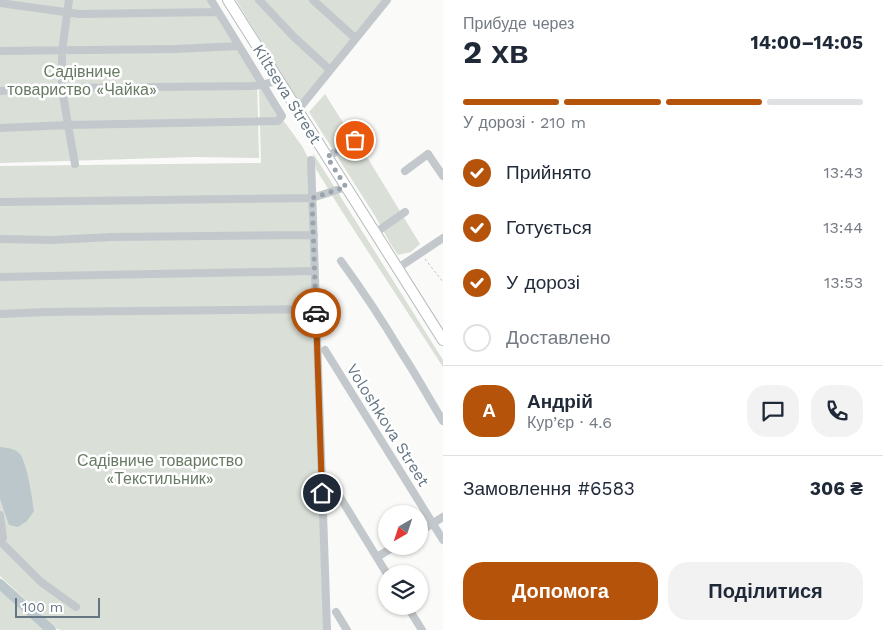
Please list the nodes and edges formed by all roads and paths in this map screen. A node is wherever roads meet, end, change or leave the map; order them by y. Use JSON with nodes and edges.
{"nodes":[{"id":1,"x":69,"y":0,"type":"edge"},
{"id":2,"x":211,"y":0,"type":"edge"},
{"id":3,"x":259,"y":0,"type":"edge"},
{"id":4,"x":313,"y":0,"type":"edge"},
{"id":5,"x":386,"y":0,"type":"edge"},
{"id":6,"x":0,"y":2,"type":"edge"},
{"id":7,"x":233,"y":2,"type":"edge"},
{"id":8,"x":218,"y":12,"type":"junction"},
{"id":9,"x":68,"y":13,"type":"junction"},
{"id":10,"x":356,"y":38,"type":"junction"},
{"id":11,"x":239,"y":46,"type":"junction"},
{"id":12,"x":62,"y":51,"type":"junction"},
{"id":13,"x":0,"y":52,"type":"edge"},
{"id":14,"x":330,"y":70,"type":"junction"},
{"id":15,"x":279,"y":80,"type":"junction"},
{"id":16,"x":262,"y":84,"type":"junction"},
{"id":17,"x":62,"y":88,"type":"junction"},
{"id":18,"x":0,"y":91,"type":"edge"},
{"id":19,"x":298,"y":110,"type":"junction"},
{"id":20,"x":68,"y":125,"type":"junction"},
{"id":21,"x":0,"y":128,"type":"edge"},
{"id":22,"x":355,"y":140,"type":"dead end"},
{"id":23,"x":327,"y":157,"type":"junction"},
{"id":24,"x":311,"y":160,"type":"dead end"},
{"id":25,"x":75,"y":164,"type":"dead end"},
{"id":26,"x":405,"y":171,"type":"dead end"},
{"id":27,"x":443,"y":176,"type":"edge"},
{"id":28,"x":346,"y":187,"type":"junction"},
{"id":29,"x":312,"y":198,"type":"junction"},
{"id":30,"x":0,"y":202,"type":"edge"},
{"id":31,"x":405,"y":212,"type":"dead end"},
{"id":32,"x":375,"y":233,"type":"junction"},
{"id":33,"x":314,"y":235,"type":"junction"},
{"id":34,"x":443,"y":238,"type":"edge"},
{"id":35,"x":0,"y":239,"type":"edge"},
{"id":36,"x":421,"y":252,"type":"junction"},
{"id":37,"x":341,"y":261,"type":"dead end"},
{"id":38,"x":398,"y":268,"type":"junction"},
{"id":39,"x":315,"y":271,"type":"junction"},
{"id":40,"x":0,"y":277,"type":"edge"},
{"id":41,"x":443,"y":282,"type":"edge"},
{"id":42,"x":316,"y":309,"type":"junction"},
{"id":43,"x":0,"y":314,"type":"edge"},
{"id":44,"x":442,"y":337,"type":"edge"},
{"id":45,"x":325,"y":350,"type":"dead end"},
{"id":46,"x":443,"y":421,"type":"edge"},
{"id":47,"x":332,"y":484,"type":"dead end"},
{"id":48,"x":0,"y":515,"type":"edge"},
{"id":49,"x":443,"y":517,"type":"edge"},
{"id":50,"x":433,"y":523,"type":"junction"},
{"id":51,"x":428,"y":526,"type":"edge"},
{"id":52,"x":443,"y":540,"type":"edge"},
{"id":53,"x":0,"y":541,"type":"edge"},
{"id":54,"x":380,"y":555,"type":"edge"},
{"id":55,"x":377,"y":557,"type":"junction"},
{"id":56,"x":382,"y":565,"type":"edge"},
{"id":57,"x":76,"y":606,"type":"dead end"},
{"id":58,"x":336,"y":612,"type":"dead end"},
{"id":59,"x":413,"y":615,"type":"edge"},
{"id":60,"x":327,"y":630,"type":"edge"},
{"id":61,"x":347,"y":630,"type":"edge"},
{"id":62,"x":422,"y":630,"type":"edge"}],
"edges":[{"from":1,"to":9,"type":"street"},
{"from":2,"to":8,"type":"street"},
{"from":3,"to":14,"type":"street"},
{"from":4,"to":10,"type":"street"},
{"from":5,"to":10,"type":"street"},
{"from":6,"to":9,"type":"street"},
{"from":7,"to":15,"type":"main road","name":"Kiltseva Street"},
{"from":8,"to":9,"type":"street"},
{"from":8,"to":11,"type":"street"},
{"from":9,"to":12,"type":"street"},
{"from":10,"to":14,"type":"street"},
{"from":11,"to":12,"type":"street"},
{"from":11,"to":16,"type":"street"},
{"from":12,"to":13,"type":"street"},
{"from":12,"to":17,"type":"street"},
{"from":14,"to":19,"type":"street"},
{"from":15,"to":16,"type":"street"},
{"from":15,"to":19,"type":"main road","name":"Kiltseva Street"},
{"from":16,"to":17,"type":"street"},
{"from":16,"to":20,"type":"street"},
{"from":17,"to":18,"type":"street"},
{"from":17,"to":20,"type":"street"},
{"from":19,"to":23,"type":"main road","name":"Kiltseva Street"},
{"from":20,"to":21,"type":"street"},
{"from":20,"to":25,"type":"street"},
{"from":22,"to":23,"type":"street"},
{"from":23,"to":28,"type":"main road","name":"Kiltseva Street"},
{"from":24,"to":29,"type":"street"},
{"from":26,"to":27,"type":"street"},
{"from":28,"to":29,"type":"street"},
{"from":28,"to":32,"type":"main road","name":"Kiltseva Street"},
{"from":29,"to":30,"type":"street"},
{"from":29,"to":33,"type":"street"},
{"from":31,"to":32,"type":"street"},
{"from":32,"to":38,"type":"main road","name":"Kiltseva Street"},
{"from":33,"to":35,"type":"street"},
{"from":33,"to":39,"type":"street"},
{"from":34,"to":36,"type":"street"},
{"from":36,"to":38,"type":"street"},
{"from":36,"to":41,"type":"path"},
{"from":37,"to":46,"type":"street"},
{"from":38,"to":44,"type":"main road","name":"Kiltseva Street"},
{"from":39,"to":40,"type":"street"},
{"from":39,"to":42,"type":"street"},
{"from":42,"to":43,"type":"street"},
{"from":42,"to":60,"type":"street"},
{"from":45,"to":50,"type":"street","name":"Voloshkova Street"},
{"from":47,"to":55,"type":"street"},
{"from":48,"to":53,"type":"street"},
{"from":49,"to":50,"type":"street"},
{"from":50,"to":51,"type":"street"},
{"from":50,"to":52,"type":"street","name":"Voloshkova Street"},
{"from":53,"to":57,"type":"street"},
{"from":54,"to":55,"type":"street"},
{"from":55,"to":56,"type":"street"},
{"from":58,"to":61,"type":"street"},
{"from":59,"to":62,"type":"street"}]}
